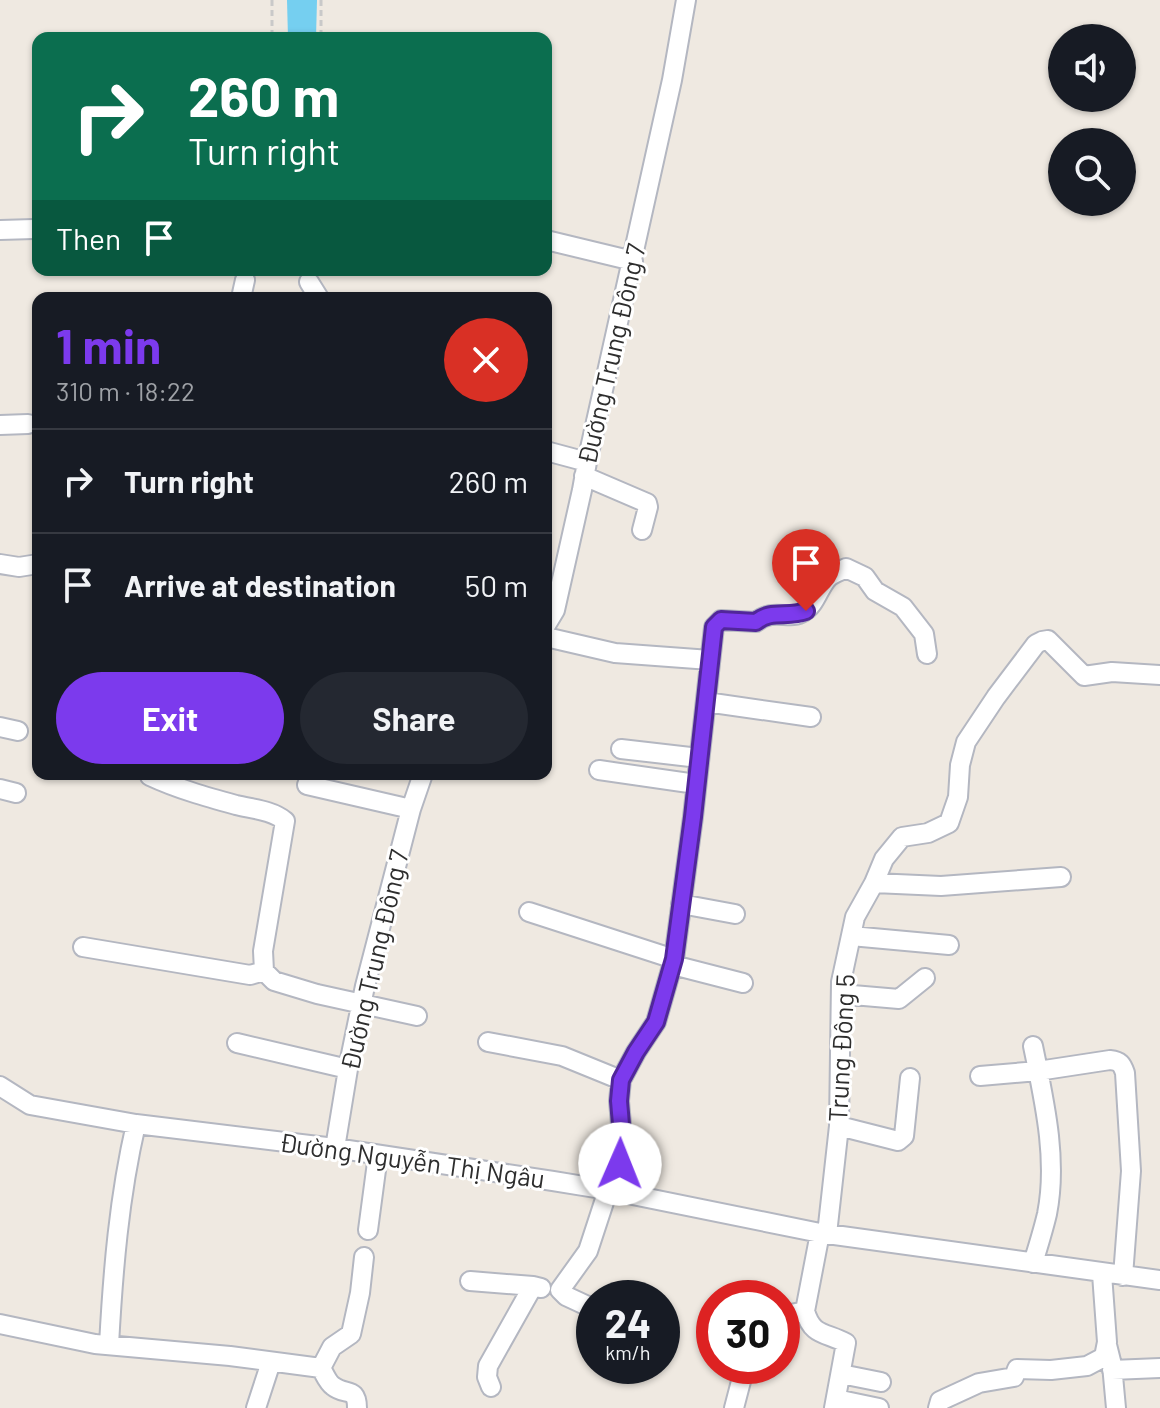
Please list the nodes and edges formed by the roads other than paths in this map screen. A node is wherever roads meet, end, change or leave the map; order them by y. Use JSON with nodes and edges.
{"nodes":[{"id":1,"x":686,"y":0,"type":"edge"},
{"id":2,"x":32,"y":229,"type":"edge"},
{"id":3,"x":0,"y":230,"type":"edge"},
{"id":4,"x":552,"y":241,"type":"edge"},
{"id":5,"x":633,"y":261,"type":"junction"},
{"id":6,"x":28,"y":424,"type":"dead end"},
{"id":7,"x":0,"y":425,"type":"edge"},
{"id":8,"x":552,"y":454,"type":"edge"},
{"id":9,"x":585,"y":469,"type":"junction"},
{"id":10,"x":642,"y":530,"type":"dead end"},
{"id":11,"x":0,"y":564,"type":"edge"},
{"id":12,"x":32,"y":565,"type":"edge"},
{"id":13,"x":552,"y":615,"type":"edge"},
{"id":14,"x":552,"y":638,"type":"edge"},
{"id":15,"x":927,"y":654,"type":"dead end"},
{"id":16,"x":710,"y":660,"type":"junction"},
{"id":17,"x":1160,"y":675,"type":"edge"},
{"id":18,"x":706,"y":702,"type":"junction"},
{"id":19,"x":811,"y":717,"type":"dead end"},
{"id":20,"x":621,"y":749,"type":"dead end"},
{"id":21,"x":699,"y":758,"type":"junction"},
{"id":22,"x":599,"y":770,"type":"dead end"},
{"id":23,"x":160,"y":780,"type":"edge"},
{"id":24,"x":421,"y":780,"type":"edge"},
{"id":25,"x":696,"y":784,"type":"junction"},
{"id":26,"x":307,"y":785,"type":"dead end"},
{"id":27,"x":411,"y":809,"type":"junction"},
{"id":28,"x":1061,"y":877,"type":"dead end"},
{"id":29,"x":874,"y":883,"type":"junction"},
{"id":30,"x":681,"y":904,"type":"junction"},
{"id":31,"x":529,"y":912,"type":"dead end"},
{"id":32,"x":735,"y":914,"type":"dead end"},
{"id":33,"x":851,"y":936,"type":"junction"},
{"id":34,"x":949,"y":945,"type":"dead end"},
{"id":35,"x":83,"y":947,"type":"dead end"},
{"id":36,"x":674,"y":962,"type":"junction"},
{"id":37,"x":264,"y":971,"type":"junction"},
{"id":38,"x":925,"y":978,"type":"dead end"},
{"id":39,"x":743,"y":983,"type":"dead end"},
{"id":40,"x":841,"y":994,"type":"junction"},
{"id":41,"x":362,"y":1003,"type":"junction"},
{"id":42,"x":417,"y":1016,"type":"dead end"},
{"id":43,"x":488,"y":1042,"type":"dead end"},
{"id":44,"x":237,"y":1043,"type":"dead end"},
{"id":45,"x":1033,"y":1046,"type":"dead end"},
{"id":46,"x":348,"y":1069,"type":"junction"},
{"id":47,"x":1038,"y":1071,"type":"junction"},
{"id":48,"x":980,"y":1076,"type":"dead end"},
{"id":49,"x":910,"y":1078,"type":"dead end"},
{"id":50,"x":621,"y":1080,"type":"junction"},
{"id":51,"x":0,"y":1086,"type":"edge"},
{"id":52,"x":136,"y":1124,"type":"junction"},
{"id":53,"x":839,"y":1126,"type":"junction"},
{"id":54,"x":335,"y":1148,"type":"junction"},
{"id":55,"x":378,"y":1155,"type":"junction"},
{"id":56,"x":613,"y":1191,"type":"junction"},
{"id":57,"x":368,"y":1230,"type":"dead end"},
{"id":58,"x":823,"y":1234,"type":"junction"},
{"id":59,"x":364,"y":1257,"type":"dead end"},
{"id":60,"x":1033,"y":1263,"type":"junction"},
{"id":61,"x":1102,"y":1274,"type":"junction"},
{"id":62,"x":1123,"y":1276,"type":"junction"},
{"id":63,"x":1160,"y":1280,"type":"edge"},
{"id":64,"x":470,"y":1281,"type":"dead end"},
{"id":65,"x":533,"y":1286,"type":"junction"},
{"id":66,"x":560,"y":1290,"type":"junction"},
{"id":67,"x":576,"y":1301,"type":"edge"},
{"id":68,"x":805,"y":1311,"type":"junction"},
{"id":69,"x":800,"y":1312,"type":"edge"},
{"id":70,"x":0,"y":1324,"type":"edge"},
{"id":71,"x":1107,"y":1342,"type":"junction"},
{"id":72,"x":109,"y":1345,"type":"junction"},
{"id":73,"x":271,"y":1362,"type":"junction"},
{"id":74,"x":321,"y":1368,"type":"junction"},
{"id":75,"x":1160,"y":1368,"type":"edge"},
{"id":76,"x":1112,"y":1370,"type":"junction"},
{"id":77,"x":841,"y":1374,"type":"junction"},
{"id":78,"x":881,"y":1382,"type":"dead end"},
{"id":79,"x":740,"y":1384,"type":"edge"},
{"id":80,"x":491,"y":1387,"type":"dead end"},
{"id":81,"x":835,"y":1403,"type":"edge"},
{"id":82,"x":256,"y":1408,"type":"edge"},
{"id":83,"x":357,"y":1408,"type":"edge"},
{"id":84,"x":734,"y":1408,"type":"edge"},
{"id":85,"x":879,"y":1408,"type":"edge"},
{"id":86,"x":938,"y":1408,"type":"edge"},
{"id":87,"x":1116,"y":1408,"type":"edge"}],
"edges":[{"from":1,"to":5,"type":"street","name":"Đường Trung Đông 7"},
{"from":2,"to":3,"type":"street"},
{"from":4,"to":5,"type":"street"},
{"from":5,"to":9,"type":"street","name":"Đường Trung Đông 7"},
{"from":6,"to":7,"type":"street"},
{"from":8,"to":9,"type":"street"},
{"from":9,"to":10,"type":"street"},
{"from":9,"to":13,"type":"street","name":"Đường Trung Đông 7"},
{"from":11,"to":12,"type":"street"},
{"from":14,"to":16,"type":"street"},
{"from":15,"to":16,"type":"street"},
{"from":16,"to":18,"type":"street"},
{"from":17,"to":29,"type":"street","name":"Trung Đông 5"},
{"from":18,"to":19,"type":"street"},
{"from":18,"to":21,"type":"street"},
{"from":20,"to":21,"type":"street"},
{"from":21,"to":25,"type":"street"},
{"from":22,"to":25,"type":"street"},
{"from":23,"to":37,"type":"street"},
{"from":24,"to":27,"type":"street","name":"Đường Trung Đông 7"},
{"from":25,"to":30,"type":"street"},
{"from":26,"to":27,"type":"street"},
{"from":27,"to":41,"type":"street","name":"Đường Trung Đông 7"},
{"from":28,"to":29,"type":"street"},
{"from":29,"to":33,"type":"street","name":"Trung Đông 5"},
{"from":30,"to":32,"type":"street"},
{"from":30,"to":36,"type":"street"},
{"from":31,"to":36,"type":"street"},
{"from":33,"to":34,"type":"street"},
{"from":33,"to":40,"type":"street","name":"Trung Đông 5"},
{"from":35,"to":37,"type":"street"},
{"from":36,"to":39,"type":"street"},
{"from":36,"to":50,"type":"street"},
{"from":37,"to":41,"type":"street"},
{"from":38,"to":40,"type":"street"},
{"from":40,"to":53,"type":"street","name":"Trung Đông 5"},
{"from":41,"to":42,"type":"street"},
{"from":41,"to":46,"type":"street","name":"Đường Trung Đông 7"},
{"from":43,"to":50,"type":"street"},
{"from":44,"to":46,"type":"street"},
{"from":45,"to":47,"type":"street"},
{"from":46,"to":54,"type":"street","name":"Đường Trung Đông 7"},
{"from":47,"to":48,"type":"street"},
{"from":47,"to":60,"type":"street"},
{"from":47,"to":62,"type":"street"},
{"from":49,"to":53,"type":"street"},
{"from":50,"to":56,"type":"street"},
{"from":51,"to":52,"type":"street","name":"Đường Nguyễn Thị Ngâu"},
{"from":52,"to":54,"type":"street","name":"Đường Nguyễn Thị Ngâu"},
{"from":52,"to":72,"type":"street"},
{"from":53,"to":58,"type":"street","name":"Trung Đông 5"},
{"from":54,"to":55,"type":"street","name":"Đường Nguyễn Thị Ngâu"},
{"from":55,"to":56,"type":"street","name":"Đường Nguyễn Thị Ngâu"},
{"from":55,"to":57,"type":"street"},
{"from":56,"to":58,"type":"street","name":"Đường Nguyễn Thị Ngâu"},
{"from":56,"to":66,"type":"street"},
{"from":58,"to":60,"type":"street","name":"Đường Nguyễn Thị Ngâu"},
{"from":58,"to":68,"type":"street","name":"Trung Đông 5"},
{"from":59,"to":74,"type":"street"},
{"from":60,"to":61,"type":"street","name":"Đường Nguyễn Thị Ngâu"},
{"from":61,"to":62,"type":"street","name":"Đường Nguyễn Thị Ngâu"},
{"from":61,"to":71,"type":"street"},
{"from":62,"to":63,"type":"street","name":"Đường Nguyễn Thị Ngâu"},
{"from":64,"to":65,"type":"street"},
{"from":65,"to":66,"type":"street"},
{"from":65,"to":80,"type":"street"},
{"from":66,"to":67,"type":"street"},
{"from":68,"to":69,"type":"street"},
{"from":68,"to":77,"type":"street"},
{"from":70,"to":72,"type":"street"},
{"from":71,"to":76,"type":"street"},
{"from":71,"to":86,"type":"street"},
{"from":72,"to":73,"type":"street"},
{"from":73,"to":74,"type":"street"},
{"from":73,"to":82,"type":"street"},
{"from":74,"to":83,"type":"street"},
{"from":75,"to":76,"type":"street"},
{"from":76,"to":87,"type":"street"},
{"from":77,"to":78,"type":"street"},
{"from":77,"to":81,"type":"street"},
{"from":79,"to":84,"type":"street"},
{"from":81,"to":85,"type":"street"}]}
